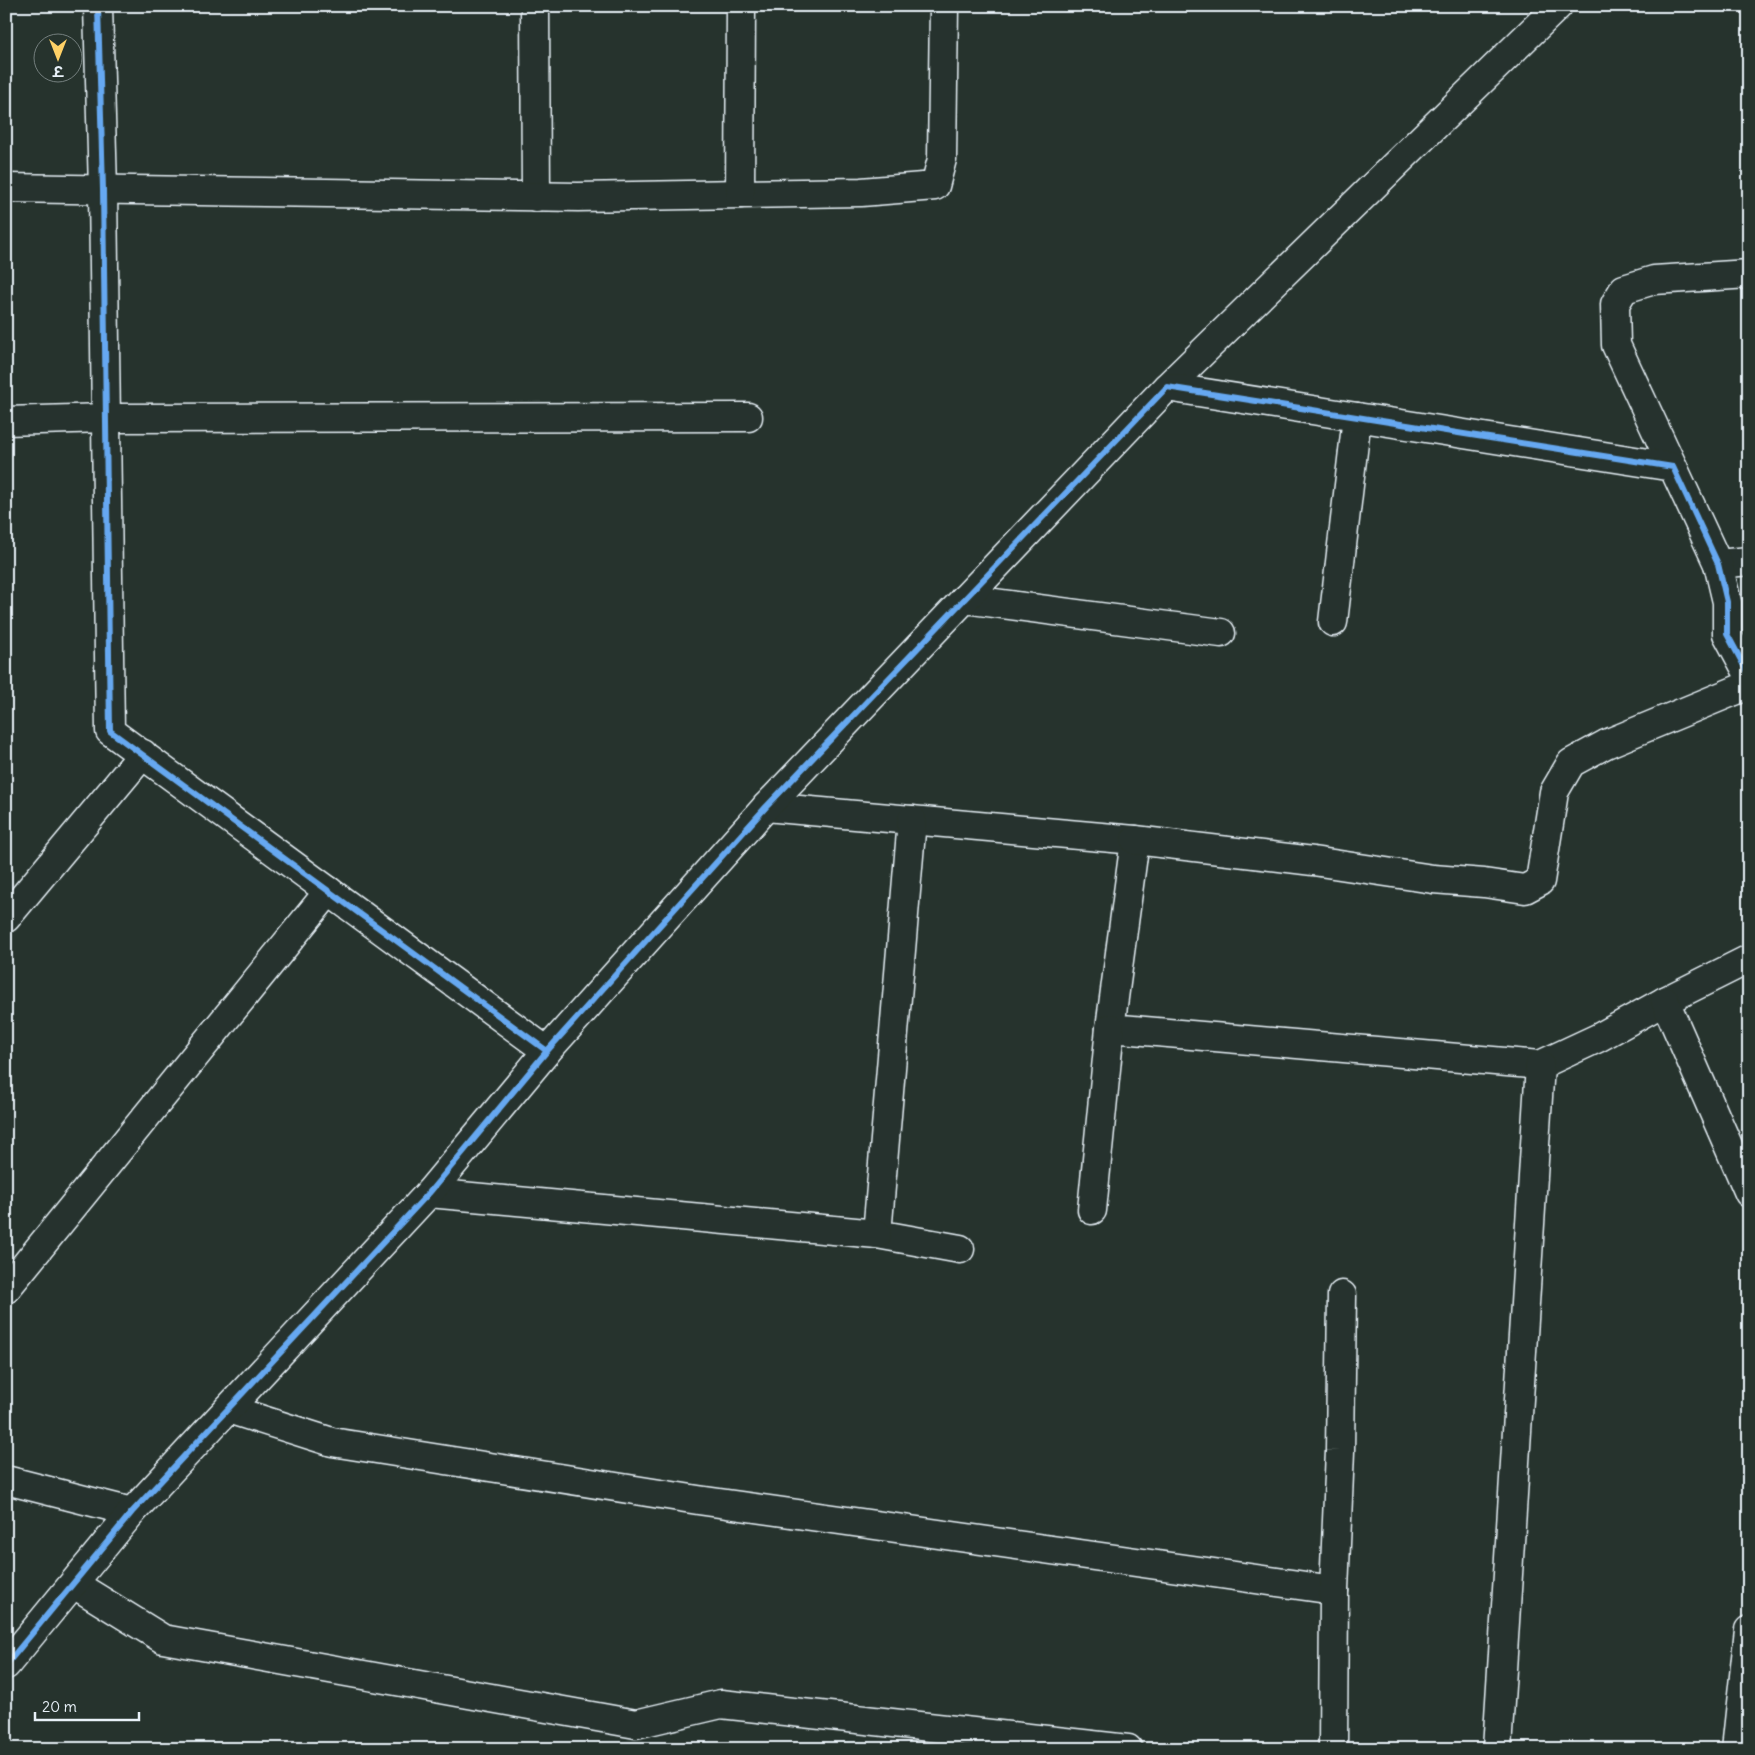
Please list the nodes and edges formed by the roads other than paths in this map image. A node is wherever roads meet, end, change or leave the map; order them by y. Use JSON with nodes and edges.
{"nodes":[{"id":1,"x":98,"y":6,"type":"edge"},
{"id":2,"x":535,"y":6,"type":"edge"},
{"id":3,"x":741,"y":6,"type":"edge"},
{"id":4,"x":944,"y":6,"type":"edge"},
{"id":5,"x":1558,"y":6,"type":"edge"},
{"id":6,"x":6,"y":188,"type":"edge"},
{"id":7,"x":103,"y":190,"type":"junction"},
{"id":8,"x":740,"y":194,"type":"junction"},
{"id":9,"x":536,"y":197,"type":"junction"},
{"id":10,"x":1749,"y":274,"type":"edge"},
{"id":11,"x":1167,"y":387,"type":"junction"},
{"id":12,"x":748,"y":417,"type":"dead end"},
{"id":13,"x":1357,"y":417,"type":"junction"},
{"id":14,"x":106,"y":418,"type":"junction"},
{"id":15,"x":6,"y":420,"type":"edge"},
{"id":16,"x":1673,"y":467,"type":"junction"},
{"id":17,"x":1749,"y":561,"type":"edge"},
{"id":18,"x":1718,"y":564,"type":"junction"},
{"id":19,"x":964,"y":599,"type":"junction"},
{"id":20,"x":1738,"y":605,"type":"edge"},
{"id":21,"x":1333,"y":622,"type":"dead end"},
{"id":22,"x":1221,"y":633,"type":"dead end"},
{"id":23,"x":1749,"y":676,"type":"edge"},
{"id":24,"x":1749,"y":685,"type":"edge"},
{"id":25,"x":143,"y":754,"type":"junction"},
{"id":26,"x":766,"y":807,"type":"junction"},
{"id":27,"x":912,"y":820,"type":"junction"},
{"id":28,"x":1135,"y":840,"type":"junction"},
{"id":29,"x":330,"y":891,"type":"junction"},
{"id":30,"x":6,"y":918,"type":"edge"},
{"id":31,"x":1749,"y":959,"type":"edge"},
{"id":32,"x":1665,"y":1001,"type":"junction"},
{"id":33,"x":1110,"y":1028,"type":"junction"},
{"id":34,"x":547,"y":1051,"type":"junction"},
{"id":35,"x":1540,"y":1065,"type":"junction"},
{"id":36,"x":429,"y":1193,"type":"junction"},
{"id":37,"x":1749,"y":1193,"type":"edge"},
{"id":38,"x":1092,"y":1210,"type":"dead end"},
{"id":39,"x":877,"y":1234,"type":"junction"},
{"id":40,"x":960,"y":1249,"type":"dead end"},
{"id":41,"x":6,"y":1289,"type":"edge"},
{"id":42,"x":1342,"y":1295,"type":"dead end"},
{"id":43,"x":228,"y":1409,"type":"junction"},
{"id":44,"x":6,"y":1480,"type":"edge"},
{"id":45,"x":132,"y":1512,"type":"junction"},
{"id":46,"x":74,"y":1584,"type":"junction"},
{"id":47,"x":1334,"y":1590,"type":"junction"},
{"id":48,"x":1749,"y":1630,"type":"edge"},
{"id":49,"x":6,"y":1666,"type":"edge"},
{"id":50,"x":928,"y":1738,"type":"edge"},
{"id":51,"x":1128,"y":1749,"type":"edge"},
{"id":52,"x":1333,"y":1749,"type":"edge"},
{"id":53,"x":1497,"y":1749,"type":"edge"},
{"id":54,"x":1736,"y":1749,"type":"edge"}],
"edges":[{"from":1,"to":7,"type":"street"},
{"from":2,"to":9,"type":"street"},
{"from":3,"to":8,"type":"street"},
{"from":4,"to":8,"type":"street"},
{"from":5,"to":11,"type":"street"},
{"from":6,"to":7,"type":"street"},
{"from":7,"to":9,"type":"street"},
{"from":7,"to":14,"type":"street"},
{"from":8,"to":9,"type":"street"},
{"from":10,"to":16,"type":"street"},
{"from":11,"to":13,"type":"street"},
{"from":11,"to":19,"type":"street"},
{"from":12,"to":14,"type":"street"},
{"from":13,"to":16,"type":"street"},
{"from":13,"to":21,"type":"street"},
{"from":14,"to":15,"type":"street"},
{"from":14,"to":25,"type":"street"},
{"from":16,"to":18,"type":"street"},
{"from":17,"to":18,"type":"street"},
{"from":18,"to":20,"type":"street"},
{"from":19,"to":22,"type":"street"},
{"from":19,"to":26,"type":"street"},
{"from":20,"to":23,"type":"street"},
{"from":24,"to":28,"type":"street"},
{"from":25,"to":29,"type":"street"},
{"from":25,"to":30,"type":"street"},
{"from":26,"to":27,"type":"street"},
{"from":26,"to":34,"type":"street"},
{"from":27,"to":28,"type":"street"},
{"from":27,"to":39,"type":"street"},
{"from":28,"to":33,"type":"street"},
{"from":29,"to":34,"type":"street"},
{"from":29,"to":41,"type":"street"},
{"from":31,"to":32,"type":"street"},
{"from":32,"to":35,"type":"street"},
{"from":32,"to":37,"type":"street"},
{"from":33,"to":35,"type":"street"},
{"from":33,"to":38,"type":"street"},
{"from":34,"to":36,"type":"street"},
{"from":35,"to":53,"type":"street"},
{"from":36,"to":39,"type":"street"},
{"from":36,"to":43,"type":"street"},
{"from":39,"to":40,"type":"street"},
{"from":42,"to":47,"type":"street"},
{"from":43,"to":45,"type":"street"},
{"from":43,"to":47,"type":"street"},
{"from":44,"to":45,"type":"street"},
{"from":45,"to":46,"type":"street"},
{"from":46,"to":49,"type":"street"},
{"from":46,"to":50,"type":"street"},
{"from":47,"to":52,"type":"street"},
{"from":48,"to":54,"type":"street"},
{"from":50,"to":51,"type":"street"}]}
